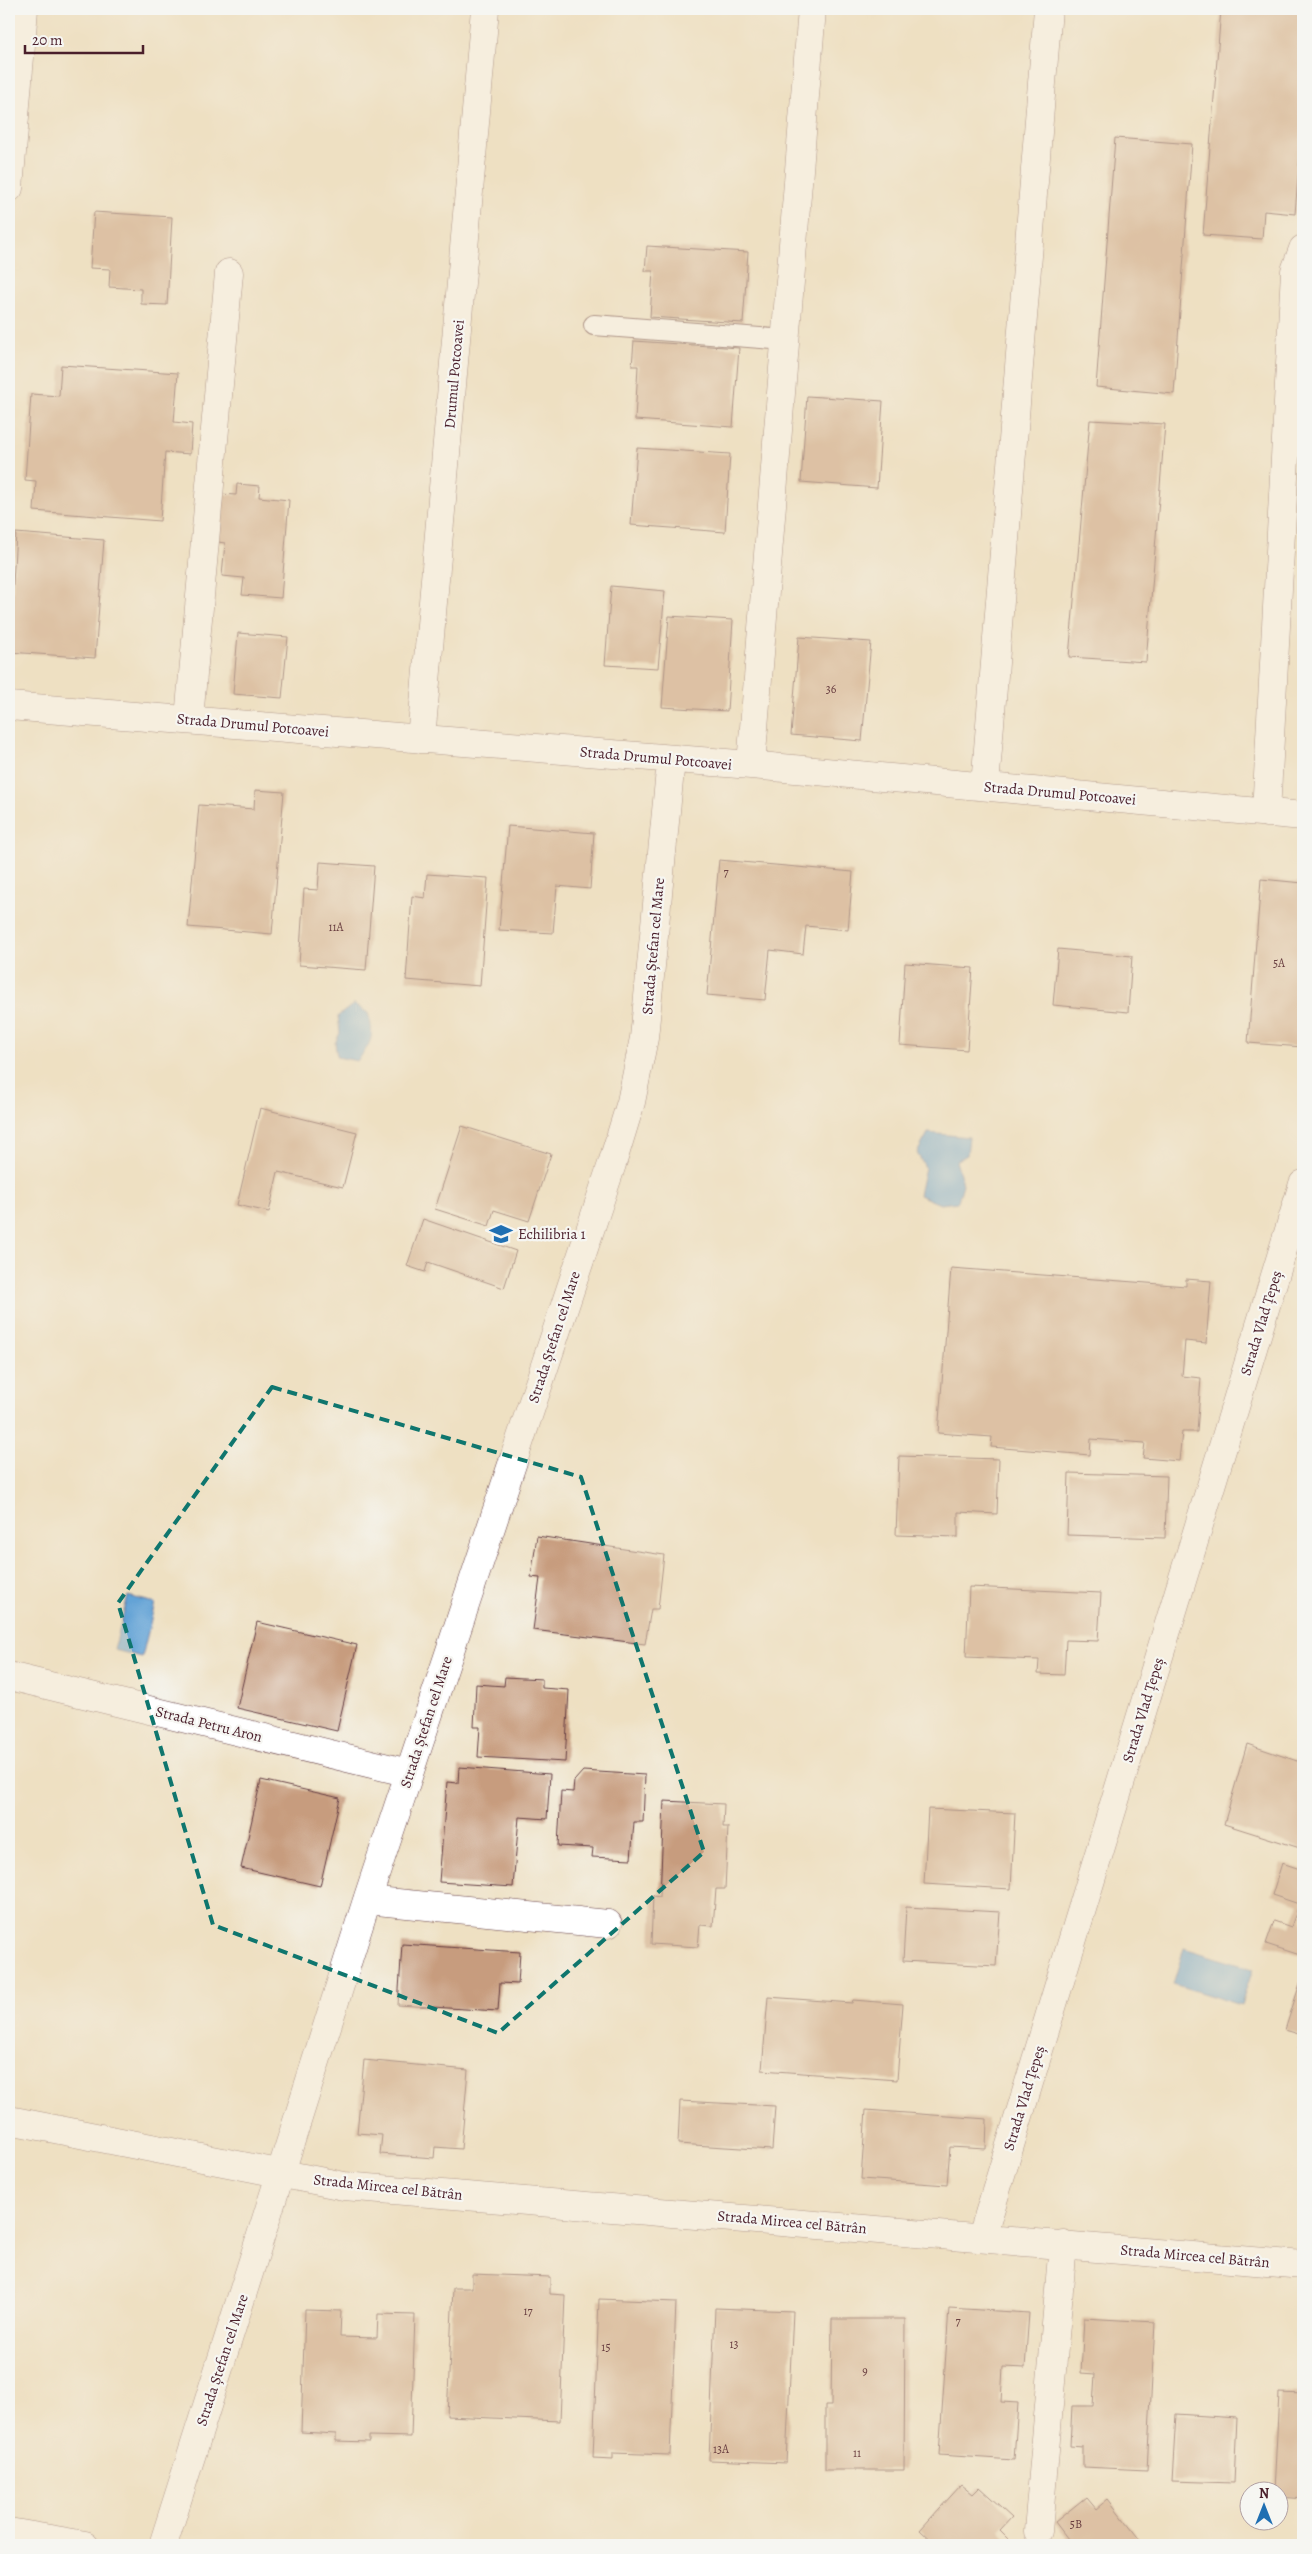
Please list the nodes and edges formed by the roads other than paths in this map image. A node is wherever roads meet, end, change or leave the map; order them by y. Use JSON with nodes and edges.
{"nodes":[{"id":1,"x":24,"y":9,"type":"edge"},
{"id":2,"x":485,"y":9,"type":"edge"},
{"id":3,"x":812,"y":9,"type":"edge"},
{"id":4,"x":1048,"y":9,"type":"edge"},
{"id":5,"x":9,"y":188,"type":"edge"},
{"id":6,"x":1303,"y":249,"type":"edge"},
{"id":7,"x":229,"y":273,"type":"dead end"},
{"id":8,"x":594,"y":325,"type":"dead end"},
{"id":9,"x":786,"y":340,"type":"junction"},
{"id":10,"x":9,"y":706,"type":"edge"},
{"id":11,"x":189,"y":719,"type":"junction"},
{"id":12,"x":421,"y":739,"type":"junction"},
{"id":13,"x":671,"y":760,"type":"junction"},
{"id":14,"x":751,"y":766,"type":"junction"},
{"id":15,"x":985,"y":786,"type":"junction"},
{"id":16,"x":1266,"y":813,"type":"junction"},
{"id":17,"x":1303,"y":816,"type":"edge"},
{"id":18,"x":1303,"y":1184,"type":"edge"},
{"id":19,"x":9,"y":1676,"type":"edge"},
{"id":20,"x":409,"y":1773,"type":"junction"},
{"id":21,"x":367,"y":1900,"type":"junction"},
{"id":22,"x":608,"y":1924,"type":"dead end"},
{"id":23,"x":9,"y":2120,"type":"edge"},
{"id":24,"x":281,"y":2174,"type":"junction"},
{"id":25,"x":982,"y":2237,"type":"junction"},
{"id":26,"x":1063,"y":2244,"type":"junction"},
{"id":27,"x":1303,"y":2265,"type":"edge"},
{"id":28,"x":1038,"y":2531,"type":"dead end"},
{"id":29,"x":9,"y":2532,"type":"edge"},
{"id":30,"x":85,"y":2545,"type":"edge"},
{"id":31,"x":162,"y":2545,"type":"edge"}],
"edges":[{"from":1,"to":5,"type":"street"},
{"from":2,"to":12,"type":"street","name":"Drumul Potcoavei"},
{"from":3,"to":9,"type":"street"},
{"from":4,"to":15,"type":"street"},
{"from":6,"to":16,"type":"street"},
{"from":7,"to":11,"type":"street"},
{"from":8,"to":9,"type":"lane"},
{"from":9,"to":14,"type":"street"},
{"from":10,"to":11,"type":"street","name":"Strada Drumul Potcoavei"},
{"from":11,"to":12,"type":"street","name":"Strada Drumul Potcoavei"},
{"from":12,"to":13,"type":"street","name":"Strada Drumul Potcoavei"},
{"from":13,"to":14,"type":"street","name":"Strada Drumul Potcoavei"},
{"from":13,"to":20,"type":"street","name":"Strada Ștefan cel Mare"},
{"from":14,"to":15,"type":"street","name":"Strada Drumul Potcoavei"},
{"from":15,"to":16,"type":"street","name":"Strada Drumul Potcoavei"},
{"from":16,"to":17,"type":"street","name":"Strada Drumul Potcoavei"},
{"from":18,"to":25,"type":"street","name":"Strada Vlad Țepeș"},
{"from":19,"to":20,"type":"street","name":"Strada Petru Aron"},
{"from":20,"to":21,"type":"street","name":"Strada Ștefan cel Mare"},
{"from":21,"to":22,"type":"street"},
{"from":21,"to":24,"type":"street","name":"Strada Ștefan cel Mare"},
{"from":23,"to":24,"type":"street"},
{"from":24,"to":25,"type":"street","name":"Strada Mircea cel Bătrân"},
{"from":24,"to":31,"type":"street","name":"Strada Ștefan cel Mare"},
{"from":25,"to":26,"type":"street","name":"Strada Mircea cel Bătrân"},
{"from":26,"to":27,"type":"street","name":"Strada Mircea cel Bătrân"},
{"from":26,"to":28,"type":"street"},
{"from":29,"to":30,"type":"street"}]}
